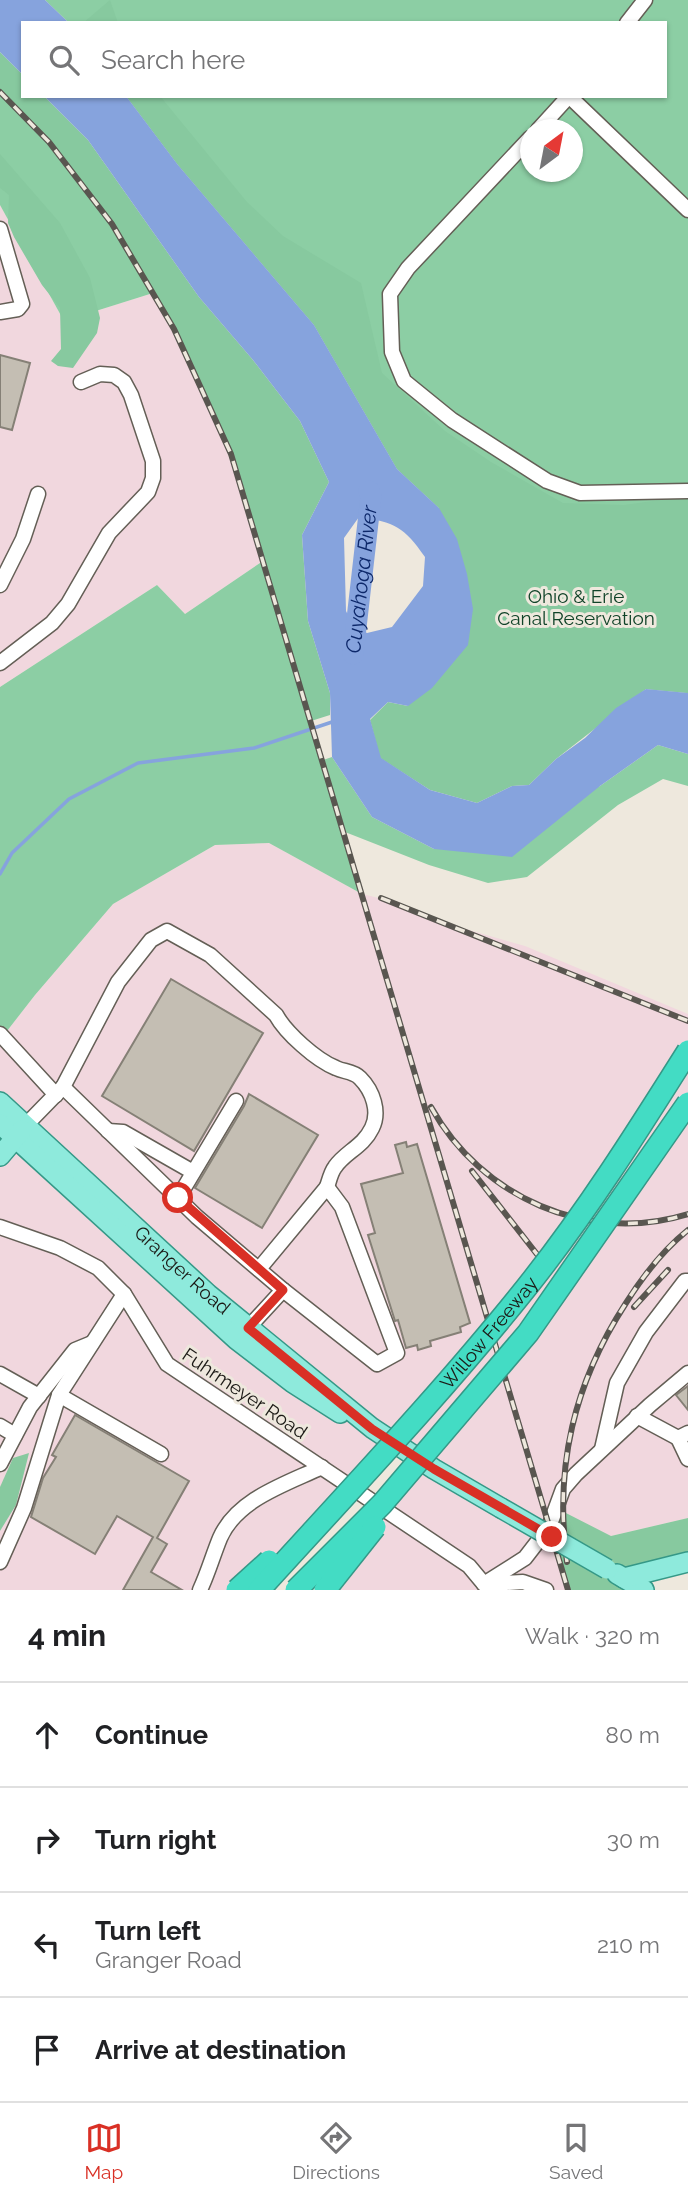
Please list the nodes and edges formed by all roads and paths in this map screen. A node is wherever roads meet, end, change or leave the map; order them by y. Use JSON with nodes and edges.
{"nodes":[{"id":1,"x":645,"y":0,"type":"edge"},
{"id":2,"x":629,"y":21,"type":"edge"},
{"id":3,"x":567,"y":98,"type":"edge"},
{"id":4,"x":571,"y":98,"type":"edge"},
{"id":5,"x":548,"y":119,"type":"edge"},
{"id":6,"x":520,"y":149,"type":"edge"},
{"id":7,"x":688,"y":210,"type":"edge"},
{"id":8,"x":0,"y":229,"type":"edge"},
{"id":9,"x":0,"y":312,"type":"edge"},
{"id":10,"x":81,"y":382,"type":"dead end"},
{"id":11,"x":688,"y":491,"type":"edge"},
{"id":12,"x":38,"y":494,"type":"dead end"},
{"id":13,"x":0,"y":585,"type":"edge"},
{"id":14,"x":0,"y":663,"type":"edge"},
{"id":15,"x":0,"y":1034,"type":"edge"},
{"id":16,"x":688,"y":1051,"type":"edge"},
{"id":17,"x":59,"y":1091,"type":"junction"},
{"id":18,"x":236,"y":1101,"type":"dead end"},
{"id":19,"x":0,"y":1102,"type":"edge"},
{"id":20,"x":688,"y":1103,"type":"edge"},
{"id":21,"x":0,"y":1124,"type":"edge"},
{"id":22,"x":108,"y":1131,"type":"junction"},
{"id":23,"x":20,"y":1132,"type":"junction"},
{"id":24,"x":0,"y":1156,"type":"edge"},
{"id":25,"x":193,"y":1172,"type":"junction"},
{"id":26,"x":327,"y":1187,"type":"junction"},
{"id":27,"x":178,"y":1198,"type":"junction"},
{"id":28,"x":0,"y":1227,"type":"edge"},
{"id":29,"x":259,"y":1269,"type":"junction"},
{"id":30,"x":688,"y":1281,"type":"edge"},
{"id":31,"x":283,"y":1290,"type":"junction"},
{"id":32,"x":124,"y":1294,"type":"junction"},
{"id":33,"x":242,"y":1334,"type":"junction"},
{"id":34,"x":528,"y":1334,"type":"junction"},
{"id":35,"x":93,"y":1342,"type":"junction"},
{"id":36,"x":460,"y":1368,"type":"junction"},
{"id":37,"x":688,"y":1373,"type":"edge"},
{"id":38,"x":0,"y":1374,"type":"edge"},
{"id":39,"x":59,"y":1395,"type":"junction"},
{"id":40,"x":38,"y":1396,"type":"junction"},
{"id":41,"x":637,"y":1416,"type":"junction"},
{"id":42,"x":0,"y":1426,"type":"edge"},
{"id":43,"x":15,"y":1435,"type":"junction"},
{"id":44,"x":683,"y":1435,"type":"edge"},
{"id":45,"x":602,"y":1449,"type":"junction"},
{"id":46,"x":161,"y":1454,"type":"dead end"},
{"id":47,"x":688,"y":1459,"type":"edge"},
{"id":48,"x":0,"y":1464,"type":"edge"},
{"id":49,"x":322,"y":1467,"type":"junction"},
{"id":50,"x":0,"y":1562,"type":"edge"},
{"id":51,"x":688,"y":1562,"type":"edge"},
{"id":52,"x":620,"y":1579,"type":"edge"},
{"id":53,"x":484,"y":1587,"type":"edge"},
{"id":54,"x":200,"y":1590,"type":"edge"},
{"id":55,"x":237,"y":1590,"type":"edge"},
{"id":56,"x":259,"y":1590,"type":"edge"},
{"id":57,"x":296,"y":1590,"type":"edge"},
{"id":58,"x":325,"y":1590,"type":"edge"},
{"id":59,"x":546,"y":1590,"type":"edge"},
{"id":60,"x":644,"y":1590,"type":"edge"}],
"edges":[{"from":1,"to":2,"type":"street"},
{"from":3,"to":5,"type":"street"},
{"from":4,"to":7,"type":"street"},
{"from":6,"to":11,"type":"street"},
{"from":8,"to":9,"type":"street"},
{"from":10,"to":14,"type":"street"},
{"from":12,"to":13,"type":"street"},
{"from":15,"to":17,"type":"street"},
{"from":16,"to":36,"type":"highway","name":"Willow Freeway","bridge":true},
{"from":17,"to":22,"type":"street"},
{"from":17,"to":23,"type":"street"},
{"from":17,"to":26,"type":"street"},
{"from":18,"to":25,"type":"street"},
{"from":19,"to":23,"type":"main road","name":"Granger Road"},
{"from":20,"to":34,"type":"highway","name":"Willow Freeway","bridge":true},
{"from":21,"to":23,"type":"main road","name":"Granger Road"},
{"from":22,"to":25,"type":"street"},
{"from":22,"to":27,"type":"street"},
{"from":23,"to":24,"type":"main road"},
{"from":23,"to":33,"type":"main road","name":"Granger Road"},
{"from":25,"to":27,"type":"street"},
{"from":26,"to":29,"type":"street"},
{"from":26,"to":31,"type":"street"},
{"from":27,"to":29,"type":"street"},
{"from":28,"to":32,"type":"street","name":"Fuhrmeyer Road"},
{"from":29,"to":31,"type":"street"},
{"from":30,"to":45,"type":"street"},
{"from":31,"to":33,"type":"street"},
{"from":32,"to":35,"type":"street"},
{"from":32,"to":49,"type":"street","name":"Fuhrmeyer Road"},
{"from":33,"to":52,"type":"main road","name":"Granger Road","bridge":true},
{"from":34,"to":57,"type":"highway","name":"Willow Freeway","bridge":true},
{"from":34,"to":58,"type":"highway","bridge":true},
{"from":35,"to":39,"type":"street"},
{"from":35,"to":40,"type":"street"},
{"from":36,"to":55,"type":"highway","bridge":true},
{"from":36,"to":56,"type":"highway","name":"Willow Freeway","bridge":true},
{"from":37,"to":41,"type":"street"},
{"from":38,"to":40,"type":"street"},
{"from":39,"to":46,"type":"street"},
{"from":39,"to":50,"type":"street"},
{"from":40,"to":43,"type":"street"},
{"from":41,"to":44,"type":"street"},
{"from":41,"to":45,"type":"street"},
{"from":42,"to":43,"type":"street"},
{"from":43,"to":48,"type":"street"},
{"from":44,"to":47,"type":"street"},
{"from":45,"to":53,"type":"street"},
{"from":49,"to":53,"type":"street","name":"Fuhrmeyer Road"},
{"from":49,"to":54,"type":"street"},
{"from":51,"to":52,"type":"main road"},
{"from":52,"to":60,"type":"main road","name":"Granger Road"},
{"from":53,"to":59,"type":"street"}]}
